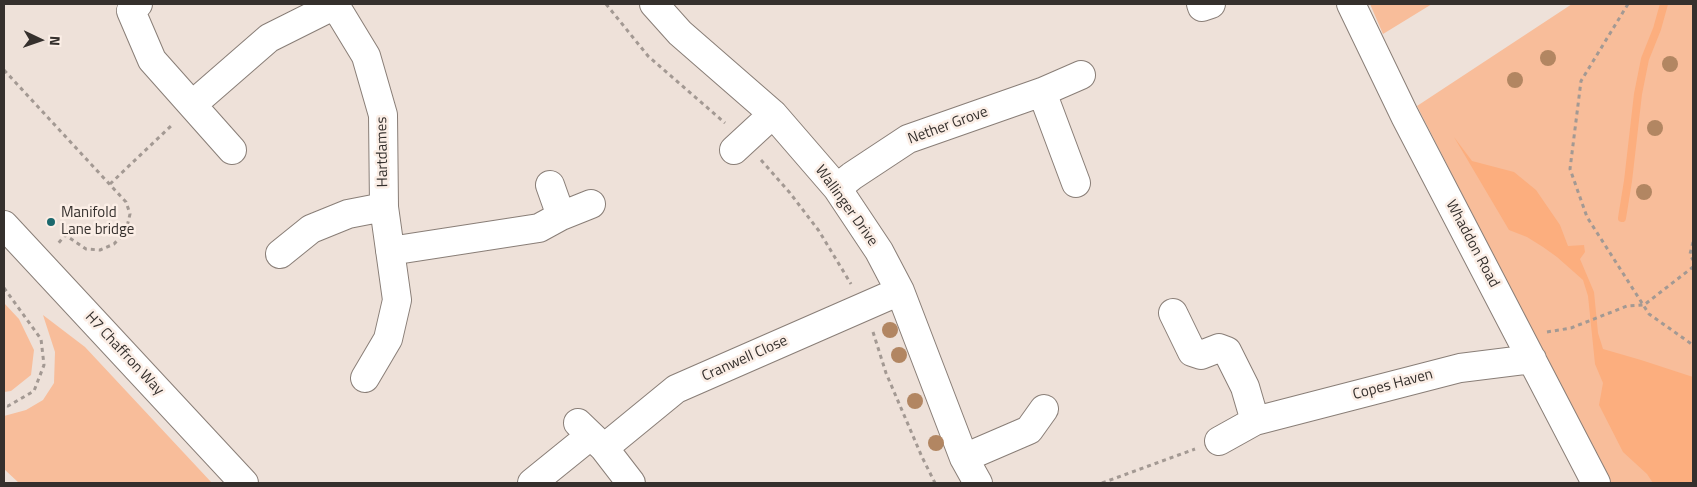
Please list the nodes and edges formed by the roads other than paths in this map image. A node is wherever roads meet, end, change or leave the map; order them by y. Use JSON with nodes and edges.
{"nodes":[{"id":1,"x":138,"y":4,"type":"edge"},
{"id":2,"x":335,"y":4,"type":"edge"},
{"id":3,"x":654,"y":4,"type":"edge"},
{"id":4,"x":1201,"y":4,"type":"edge"},
{"id":5,"x":1212,"y":4,"type":"edge"},
{"id":6,"x":1351,"y":4,"type":"edge"},
{"id":7,"x":1081,"y":75,"type":"dead end"},
{"id":8,"x":1042,"y":92,"type":"junction"},
{"id":9,"x":192,"y":105,"type":"junction"},
{"id":10,"x":773,"y":114,"type":"junction"},
{"id":11,"x":739,"y":146,"type":"road end"},
{"id":12,"x":232,"y":150,"type":"dead end"},
{"id":13,"x":1076,"y":183,"type":"dead end"},
{"id":14,"x":550,"y":184,"type":"dead end"},
{"id":15,"x":837,"y":188,"type":"junction"},
{"id":16,"x":591,"y":204,"type":"dead end"},
{"id":17,"x":384,"y":208,"type":"junction"},
{"id":18,"x":561,"y":216,"type":"junction"},
{"id":19,"x":4,"y":225,"type":"edge"},
{"id":20,"x":390,"y":251,"type":"junction"},
{"id":21,"x":280,"y":254,"type":"dead end"},
{"id":22,"x":900,"y":291,"type":"junction"},
{"id":23,"x":1173,"y":313,"type":"dead end"},
{"id":24,"x":1532,"y":359,"type":"junction"},
{"id":25,"x":365,"y":378,"type":"dead end"},
{"id":26,"x":1044,"y":409,"type":"dead end"},
{"id":27,"x":1255,"y":421,"type":"junction"},
{"id":28,"x":590,"y":436,"type":"junction"},
{"id":29,"x":1219,"y":441,"type":"road end"},
{"id":30,"x":964,"y":458,"type":"junction"},
{"id":31,"x":244,"y":483,"type":"edge"},
{"id":32,"x":532,"y":483,"type":"edge"},
{"id":33,"x":631,"y":483,"type":"edge"},
{"id":34,"x":978,"y":483,"type":"edge"},
{"id":35,"x":1596,"y":483,"type":"edge"}],
"edges":[{"from":1,"to":9,"type":"street"},
{"from":2,"to":9,"type":"street","name":"Hartdames"},
{"from":2,"to":17,"type":"street","name":"Hartdames"},
{"from":3,"to":10,"type":"street","name":"Wallinger Drive"},
{"from":4,"to":5,"type":"street"},
{"from":6,"to":24,"type":"street","name":"Whaddon Road"},
{"from":7,"to":8,"type":"street","name":"Nether Grove"},
{"from":8,"to":13,"type":"street"},
{"from":8,"to":15,"type":"street","name":"Nether Grove"},
{"from":9,"to":12,"type":"street"},
{"from":10,"to":11,"type":"street"},
{"from":10,"to":15,"type":"street","name":"Wallinger Drive"},
{"from":14,"to":18,"type":"street"},
{"from":15,"to":22,"type":"street","name":"Wallinger Drive"},
{"from":16,"to":18,"type":"street"},
{"from":17,"to":20,"type":"street","name":"Hartdames"},
{"from":17,"to":21,"type":"street"},
{"from":18,"to":20,"type":"street"},
{"from":19,"to":31,"type":"street","name":"H7 Chaffron Way"},
{"from":20,"to":25,"type":"street","name":"Hartdames"},
{"from":22,"to":28,"type":"street","name":"Cranwell Close"},
{"from":22,"to":30,"type":"street","name":"Wallinger Drive"},
{"from":23,"to":27,"type":"street"},
{"from":24,"to":27,"type":"street","name":"Copes Haven"},
{"from":24,"to":35,"type":"street","name":"Whaddon Road"},
{"from":26,"to":30,"type":"street"},
{"from":27,"to":29,"type":"street","name":"Copes Haven"},
{"from":28,"to":32,"type":"street","name":"Cranwell Close"},
{"from":28,"to":33,"type":"street"},
{"from":30,"to":34,"type":"street","name":"Wallinger Drive"}]}
